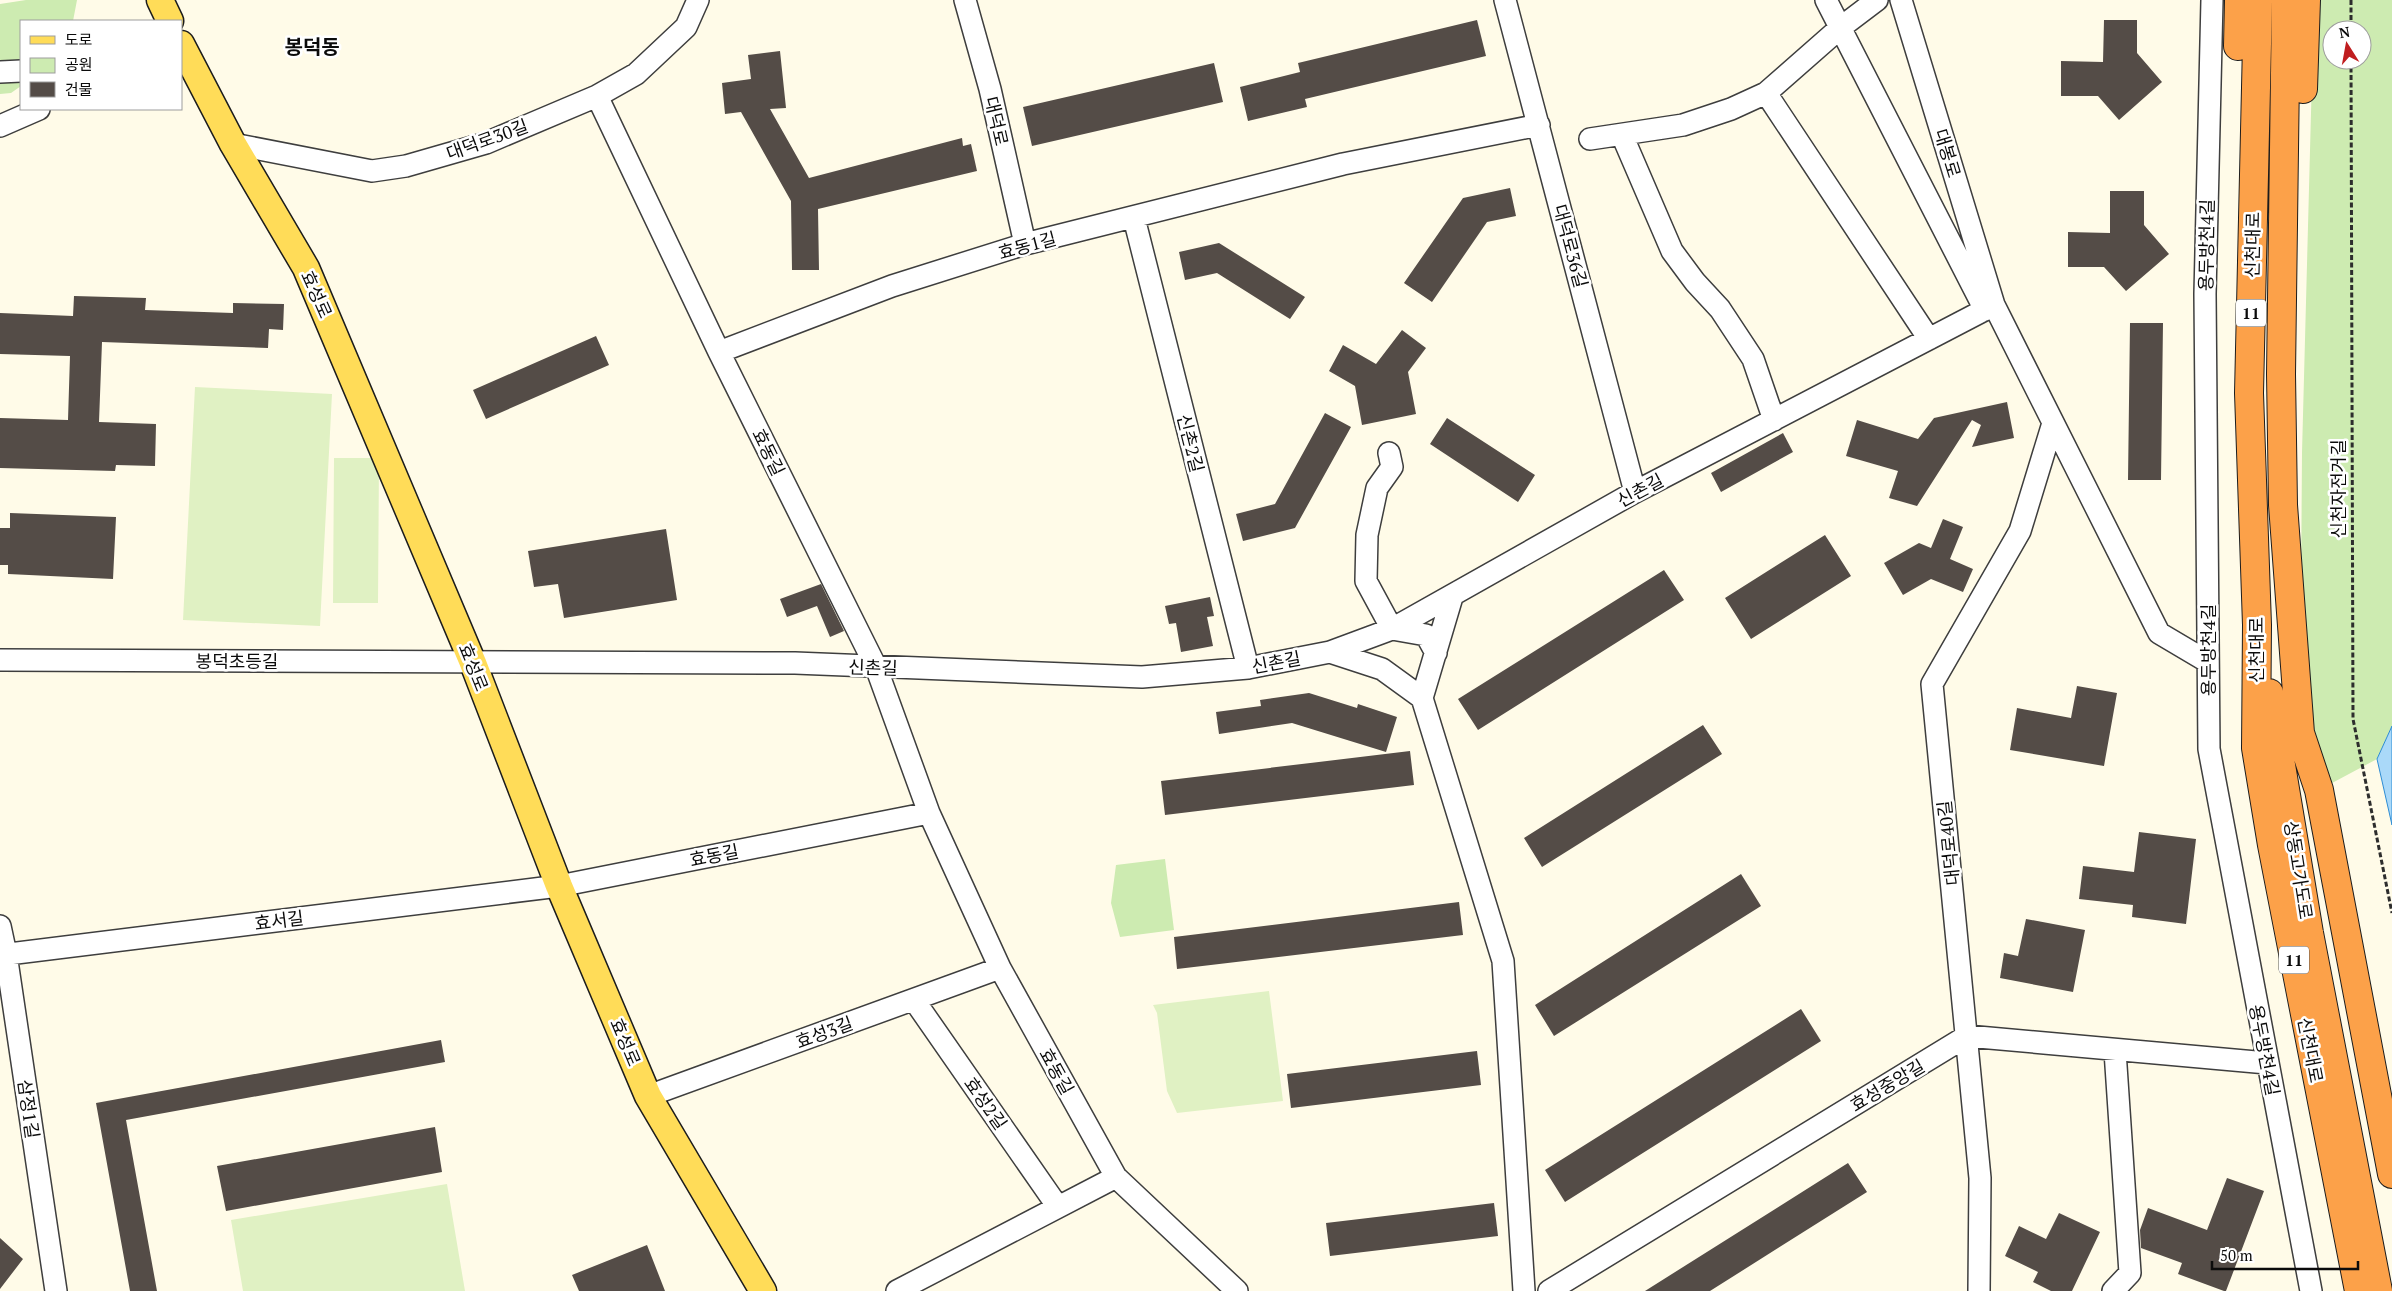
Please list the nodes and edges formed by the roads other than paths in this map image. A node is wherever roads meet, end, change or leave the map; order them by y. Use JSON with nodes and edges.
{"nodes":[{"id":1,"x":698,"y":0,"type":"edge"},
{"id":2,"x":965,"y":0,"type":"edge"},
{"id":3,"x":1506,"y":0,"type":"edge"},
{"id":4,"x":1826,"y":0,"type":"edge"},
{"id":5,"x":1877,"y":0,"type":"edge"},
{"id":6,"x":1902,"y":0,"type":"edge"},
{"id":7,"x":2212,"y":0,"type":"edge"},
{"id":8,"x":2239,"y":0,"type":"edge"},
{"id":9,"x":2258,"y":0,"type":"edge"},
{"id":10,"x":2286,"y":0,"type":"edge"},
{"id":11,"x":2306,"y":0,"type":"edge"},
{"id":12,"x":1840,"y":28,"type":"junction"},
{"id":13,"x":182,"y":46,"type":"edge"},
{"id":14,"x":20,"y":71,"type":"edge"},
{"id":15,"x":0,"y":72,"type":"edge"},
{"id":16,"x":1766,"y":93,"type":"junction"},
{"id":17,"x":597,"y":96,"type":"junction"},
{"id":18,"x":37,"y":110,"type":"edge"},
{"id":19,"x":1539,"y":125,"type":"junction"},
{"id":20,"x":0,"y":126,"type":"edge"},
{"id":21,"x":1622,"y":134,"type":"junction"},
{"id":22,"x":1590,"y":139,"type":"dead end"},
{"id":23,"x":233,"y":144,"type":"junction"},
{"id":24,"x":1134,"y":218,"type":"junction"},
{"id":25,"x":1025,"y":244,"type":"junction"},
{"id":26,"x":1990,"y":308,"type":"junction"},
{"id":27,"x":1929,"y":339,"type":"junction"},
{"id":28,"x":719,"y":352,"type":"junction"},
{"id":29,"x":2281,"y":374,"type":"junction"},
{"id":30,"x":2249,"y":393,"type":"junction"},
{"id":31,"x":1774,"y":420,"type":"junction"},
{"id":32,"x":2054,"y":423,"type":"junction"},
{"id":33,"x":1389,"y":453,"type":"dead end"},
{"id":34,"x":1634,"y":492,"type":"junction"},
{"id":35,"x":2236,"y":539,"type":"junction"},
{"id":36,"x":1452,"y":597,"type":"junction"},
{"id":37,"x":2257,"y":625,"type":"junction"},
{"id":38,"x":1392,"y":629,"type":"junction"},
{"id":39,"x":1330,"y":652,"type":"junction"},
{"id":40,"x":1436,"y":652,"type":"junction"},
{"id":41,"x":0,"y":660,"type":"edge"},
{"id":42,"x":2208,"y":662,"type":"junction"},
{"id":43,"x":473,"y":663,"type":"junction"},
{"id":44,"x":876,"y":667,"type":"junction"},
{"id":45,"x":1248,"y":668,"type":"junction"},
{"id":46,"x":1382,"y":669,"type":"junction"},
{"id":47,"x":1422,"y":698,"type":"junction"},
{"id":48,"x":2300,"y":733,"type":"junction"},
{"id":49,"x":2256,"y":748,"type":"junction"},
{"id":50,"x":929,"y":813,"type":"junction"},
{"id":51,"x":559,"y":886,"type":"junction"},
{"id":52,"x":0,"y":926,"type":"edge"},
{"id":53,"x":3,"y":955,"type":"edge"},
{"id":54,"x":1000,"y":968,"type":"junction"},
{"id":55,"x":914,"y":1000,"type":"junction"},
{"id":56,"x":1967,"y":1036,"type":"junction"},
{"id":57,"x":2115,"y":1051,"type":"junction"},
{"id":58,"x":2267,"y":1063,"type":"junction"},
{"id":59,"x":648,"y":1096,"type":"junction"},
{"id":60,"x":2387,"y":1133,"type":"edge"},
{"id":61,"x":2392,"y":1174,"type":"edge"},
{"id":62,"x":1116,"y":1177,"type":"junction"},
{"id":63,"x":1058,"y":1207,"type":"junction"},
{"id":64,"x":2370,"y":1207,"type":"junction"},
{"id":65,"x":2392,"y":1284,"type":"edge"},
{"id":66,"x":56,"y":1291,"type":"edge"},
{"id":67,"x":763,"y":1291,"type":"edge"},
{"id":68,"x":897,"y":1291,"type":"edge"},
{"id":69,"x":1237,"y":1291,"type":"edge"},
{"id":70,"x":1524,"y":1291,"type":"edge"},
{"id":71,"x":1549,"y":1291,"type":"edge"},
{"id":72,"x":1978,"y":1291,"type":"edge"},
{"id":73,"x":2113,"y":1291,"type":"edge"},
{"id":74,"x":2311,"y":1291,"type":"edge"},
{"id":75,"x":2359,"y":1291,"type":"edge"},
{"id":76,"x":2378,"y":1291,"type":"edge"}],
"edges":[{"from":1,"to":17,"type":"street","name":"대덕로30길"},
{"from":2,"to":25,"type":"street","name":"대덕로"},
{"from":3,"to":19,"type":"street","name":"대덕로36길"},
{"from":4,"to":12,"type":"street"},
{"from":5,"to":12,"type":"street"},
{"from":6,"to":26,"type":"street","name":"대봉로"},
{"from":7,"to":42,"type":"street","name":"용두방천4길"},
{"from":8,"to":35,"type":"highway"},
{"from":9,"to":30,"type":"highway","name":"신천대로","number":"11"},
{"from":10,"to":29,"type":"highway","name":"신천대로"},
{"from":11,"to":29,"type":"highway"},
{"from":12,"to":16,"type":"street"},
{"from":12,"to":26,"type":"street"},
{"from":13,"to":23,"type":"main road","name":"효성로"},
{"from":14,"to":15,"type":"street"},
{"from":16,"to":21,"type":"street"},
{"from":16,"to":27,"type":"street"},
{"from":17,"to":23,"type":"street","name":"대덕로30길"},
{"from":17,"to":28,"type":"street","name":"효동길"},
{"from":18,"to":20,"type":"street"},
{"from":19,"to":24,"type":"street","name":"효동1길"},
{"from":19,"to":34,"type":"street","name":"대덕로36길"},
{"from":21,"to":22,"type":"street"},
{"from":21,"to":31,"type":"street"},
{"from":23,"to":43,"type":"main road","name":"효성로"},
{"from":24,"to":25,"type":"street","name":"효동1길"},
{"from":24,"to":45,"type":"street","name":"신촌2길"},
{"from":25,"to":28,"type":"street","name":"효동1길"},
{"from":26,"to":27,"type":"street","name":"신촌길"},
{"from":26,"to":32,"type":"street"},
{"from":27,"to":31,"type":"street","name":"신촌길"},
{"from":28,"to":44,"type":"street","name":"효동길"},
{"from":29,"to":48,"type":"highway","name":"신천대로"},
{"from":30,"to":35,"type":"highway"},
{"from":30,"to":37,"type":"highway","name":"신천대로","number":"11"},
{"from":31,"to":34,"type":"street","name":"신촌길"},
{"from":32,"to":42,"type":"street"},
{"from":32,"to":56,"type":"street","name":"대덕로40길"},
{"from":33,"to":38,"type":"street"},
{"from":34,"to":36,"type":"street","name":"신촌길"},
{"from":35,"to":49,"type":"highway"},
{"from":36,"to":38,"type":"street","name":"신촌길"},
{"from":36,"to":40,"type":"street"},
{"from":37,"to":49,"type":"highway","name":"신천대로","number":"11"},
{"from":37,"to":64,"type":"highway","name":"상동고가도로"},
{"from":38,"to":39,"type":"street","name":"신촌길"},
{"from":38,"to":40,"type":"street"},
{"from":38,"to":46,"type":"street"},
{"from":39,"to":45,"type":"street","name":"신촌길"},
{"from":39,"to":46,"type":"street"},
{"from":40,"to":47,"type":"street"},
{"from":41,"to":43,"type":"street","name":"봉덕초등길"},
{"from":42,"to":58,"type":"street","name":"용두방천4길"},
{"from":43,"to":44,"type":"street","name":"신촌길"},
{"from":43,"to":51,"type":"main road","name":"효성로"},
{"from":44,"to":45,"type":"street","name":"신촌길"},
{"from":44,"to":50,"type":"street","name":"효동길"},
{"from":46,"to":47,"type":"street"},
{"from":47,"to":70,"type":"street"},
{"from":48,"to":60,"type":"highway","name":"신천대로"},
{"from":48,"to":64,"type":"highway","name":"상동고가도로"},
{"from":49,"to":75,"type":"highway","name":"신천대로","number":"11"},
{"from":50,"to":51,"type":"street","name":"효동길"},
{"from":50,"to":54,"type":"street","name":"효동길"},
{"from":51,"to":53,"type":"street","name":"효서길"},
{"from":51,"to":59,"type":"main road","name":"효성로"},
{"from":52,"to":53,"type":"street","name":"삼정1길"},
{"from":53,"to":66,"type":"street","name":"삼정1길"},
{"from":54,"to":55,"type":"street","name":"효성3길"},
{"from":54,"to":62,"type":"street","name":"효동길"},
{"from":55,"to":59,"type":"street","name":"효성3길"},
{"from":55,"to":63,"type":"street","name":"효성2길"},
{"from":56,"to":57,"type":"street"},
{"from":56,"to":71,"type":"street","name":"효성중앙길"},
{"from":56,"to":72,"type":"street","name":"대덕로40길"},
{"from":57,"to":58,"type":"street"},
{"from":57,"to":73,"type":"street"},
{"from":58,"to":74,"type":"street","name":"용두방천4길"},
{"from":59,"to":67,"type":"main road","name":"효성로"},
{"from":60,"to":61,"type":"highway","name":"신천대로"},
{"from":62,"to":63,"type":"street"},
{"from":62,"to":69,"type":"street","name":"효동길"},
{"from":63,"to":68,"type":"street"},
{"from":64,"to":65,"type":"highway","name":"상동고가도로"},
{"from":64,"to":76,"type":"highway","name":"상동고가도로"}]}
